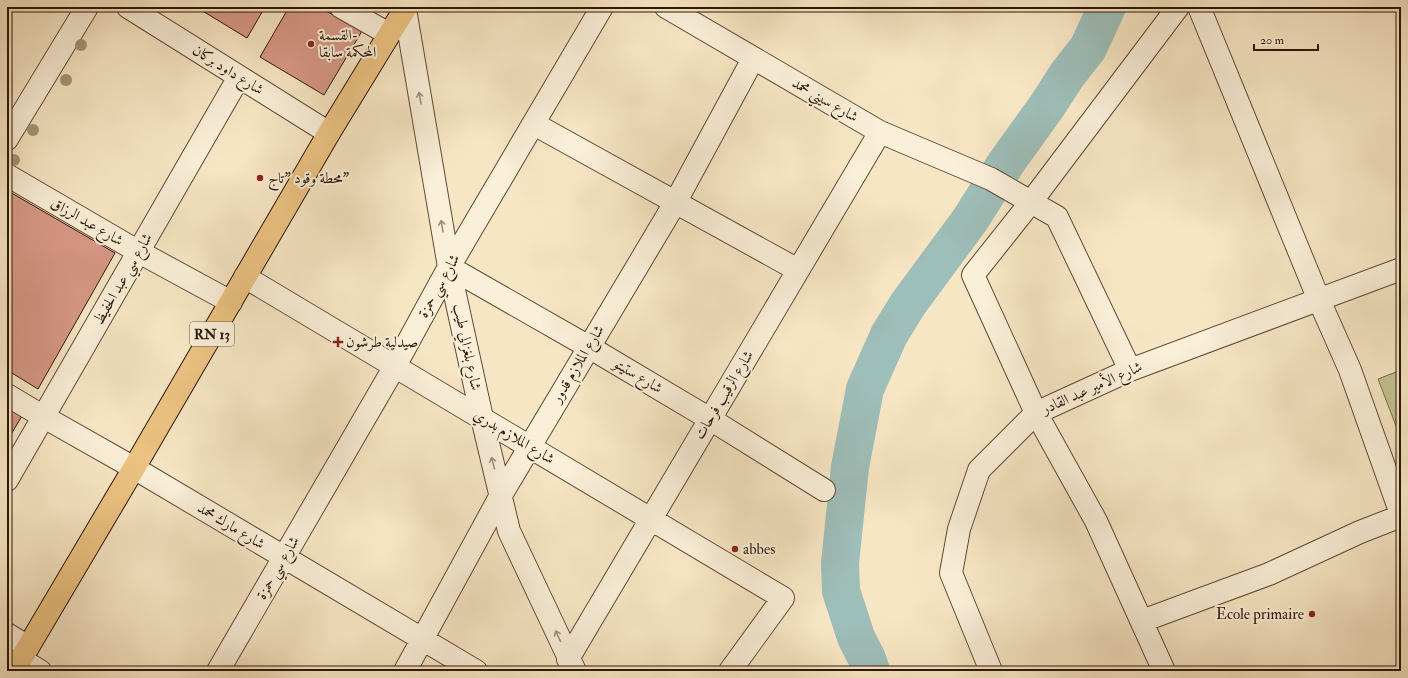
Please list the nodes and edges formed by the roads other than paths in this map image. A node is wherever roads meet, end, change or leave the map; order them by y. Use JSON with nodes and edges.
{"nodes":[{"id":1,"x":87,"y":7,"type":"edge"},
{"id":2,"x":128,"y":7,"type":"edge"},
{"id":3,"x":341,"y":7,"type":"edge"},
{"id":4,"x":602,"y":7,"type":"edge"},
{"id":5,"x":666,"y":7,"type":"edge"},
{"id":6,"x":1178,"y":7,"type":"edge"},
{"id":7,"x":1199,"y":7,"type":"edge"},
{"id":8,"x":405,"y":8,"type":"edge"},
{"id":9,"x":389,"y":34,"type":"junction"},
{"id":10,"x":753,"y":59,"type":"junction"},
{"id":11,"x":239,"y":77,"type":"junction"},
{"id":12,"x":534,"y":124,"type":"junction"},
{"id":13,"x":880,"y":132,"type":"junction"},
{"id":14,"x":329,"y":133,"type":"junction"},
{"id":15,"x":7,"y":139,"type":"edge"},
{"id":16,"x":7,"y":175,"type":"edge"},
{"id":17,"x":1031,"y":202,"type":"junction"},
{"id":18,"x":675,"y":203,"type":"junction"},
{"id":19,"x":139,"y":252,"type":"junction"},
{"id":20,"x":449,"y":267,"type":"junction"},
{"id":21,"x":1401,"y":269,"type":"edge"},
{"id":22,"x":798,"y":270,"type":"junction"},
{"id":23,"x":245,"y":277,"type":"junction"},
{"id":24,"x":1319,"y":300,"type":"junction"},
{"id":25,"x":231,"y":302,"type":"junction"},
{"id":26,"x":589,"y":347,"type":"junction"},
{"id":27,"x":395,"y":366,"type":"junction"},
{"id":28,"x":1130,"y":370,"type":"junction"},
{"id":29,"x":7,"y":395,"type":"edge"},
{"id":30,"x":1036,"y":413,"type":"junction"},
{"id":31,"x":44,"y":417,"type":"junction"},
{"id":32,"x":482,"y":418,"type":"junction"},
{"id":33,"x":710,"y":419,"type":"junction"},
{"id":34,"x":529,"y":447,"type":"junction"},
{"id":35,"x":134,"y":468,"type":"junction"},
{"id":36,"x":7,"y":480,"type":"edge"},
{"id":37,"x":824,"y":490,"type":"dead end"},
{"id":38,"x":501,"y":495,"type":"junction"},
{"id":39,"x":1401,"y":515,"type":"edge"},
{"id":40,"x":651,"y":519,"type":"junction"},
{"id":41,"x":284,"y":557,"type":"junction"},
{"id":42,"x":1142,"y":621,"type":"junction"},
{"id":43,"x":7,"y":634,"type":"edge"},
{"id":44,"x":423,"y":640,"type":"junction"},
{"id":45,"x":21,"y":659,"type":"edge"},
{"id":46,"x":572,"y":665,"type":"edge"},
{"id":47,"x":40,"y":671,"type":"edge"},
{"id":48,"x":218,"y":671,"type":"edge"},
{"id":49,"x":405,"y":671,"type":"edge"},
{"id":50,"x":476,"y":671,"type":"edge"},
{"id":51,"x":730,"y":671,"type":"edge"},
{"id":52,"x":991,"y":671,"type":"edge"},
{"id":53,"x":1164,"y":671,"type":"edge"}],
"edges":[{"from":1,"to":15,"type":"street"},
{"from":2,"to":11,"type":"street","name":"شارع داود بركان"},
{"from":3,"to":9,"type":"street"},
{"from":4,"to":12,"type":"street","name":"شارع سي حمزة"},
{"from":5,"to":10,"type":"street","name":"شارع سيني محمد"},
{"from":6,"to":17,"type":"street"},
{"from":7,"to":24,"type":"street"},
{"from":8,"to":9,"type":"main road","number":"RN 13"},
{"from":20,"to":8,"type":"street","name":"شارع بلغزالي طيب","one_way":true},
{"from":9,"to":14,"type":"main road","number":"RN 13"},
{"from":10,"to":13,"type":"street","name":"شارع سيني محمد"},
{"from":10,"to":18,"type":"street","name":"شارع الملازم قدور"},
{"from":11,"to":14,"type":"street","name":"شارع داود بركان"},
{"from":11,"to":19,"type":"street","name":"شارع سي عبد الحفيظ"},
{"from":12,"to":18,"type":"street"},
{"from":12,"to":20,"type":"street","name":"شارع سي حمزة"},
{"from":13,"to":17,"type":"street","name":"شارع سيني محمد"},
{"from":13,"to":22,"type":"street","name":"شارع الرقيب فرحات"},
{"from":14,"to":23,"type":"main road","number":"RN 13"},
{"from":16,"to":19,"type":"street","name":"شارع عبد الرزاق"},
{"from":17,"to":28,"type":"street","name":"شارع سيني محمد"},
{"from":17,"to":30,"type":"street"},
{"from":18,"to":22,"type":"street"},
{"from":18,"to":26,"type":"street","name":"شارع الملازم قدور"},
{"from":19,"to":25,"type":"street","name":"شارع عبد الرزاق"},
{"from":19,"to":31,"type":"street","name":"شارع سي عبد الحفيظ"},
{"from":20,"to":26,"type":"street","name":"شارع ستيتو"},
{"from":20,"to":27,"type":"street","name":"شارع سي حمزة"},
{"from":20,"to":32,"type":"street","name":"شارع بلغزالي طيب"},
{"from":21,"to":24,"type":"street","name":"شارع الأمير عبد القادر"},
{"from":22,"to":33,"type":"street","name":"شارع الرقيب فرحات"},
{"from":23,"to":25,"type":"main road","number":"RN 13"},
{"from":23,"to":27,"type":"street","name":"شارع الملازم بدري"},
{"from":24,"to":28,"type":"street","name":"شارع الأمير عبد القادر"},
{"from":24,"to":39,"type":"street"},
{"from":25,"to":35,"type":"main road","number":"RN 13"},
{"from":26,"to":33,"type":"street","name":"شارع ستيتو"},
{"from":26,"to":34,"type":"street","name":"شارع الملازم قدور"},
{"from":27,"to":32,"type":"street","name":"شارع الملازم بدري"},
{"from":27,"to":41,"type":"street","name":"شارع سي حمزة"},
{"from":28,"to":30,"type":"street","name":"شارع الأمير عبد القادر"},
{"from":29,"to":31,"type":"street","name":"شارع مارك محمد"},
{"from":30,"to":42,"type":"street"},
{"from":30,"to":52,"type":"street","name":"شارع الأمير عبد القادر"},
{"from":31,"to":35,"type":"street","name":"شارع مارك محمد"},
{"from":31,"to":36,"type":"street","name":"شارع سي عبد الحفيظ"},
{"from":32,"to":34,"type":"street","name":"شارع الملازم بدري"},
{"from":38,"to":32,"type":"street","name":"شارع بلغزالي طيب","one_way":true},
{"from":33,"to":37,"type":"street","name":"شارع ستيتو"},
{"from":33,"to":40,"type":"street","name":"شارع الرقيب فرحات"},
{"from":34,"to":38,"type":"street","name":"شارع الملازم قدور"},
{"from":34,"to":40,"type":"street","name":"شارع الملازم بدري"},
{"from":35,"to":41,"type":"street","name":"شارع مارك محمد"},
{"from":35,"to":45,"type":"main road","number":"RN 13"},
{"from":38,"to":44,"type":"street","name":"شارع الملازم قدور"},
{"from":46,"to":38,"type":"street","name":"شارع بلغزالي طيب","one_way":true},
{"from":39,"to":42,"type":"street"},
{"from":40,"to":46,"type":"street","name":"شارع الرقيب فرحات"},
{"from":40,"to":51,"type":"street","name":"شارع الملازم بدري"},
{"from":41,"to":44,"type":"street","name":"شارع مارك محمد"},
{"from":41,"to":48,"type":"street","name":"شارع سي حمزة"},
{"from":42,"to":53,"type":"street"},
{"from":43,"to":45,"type":"street"},
{"from":44,"to":49,"type":"street","name":"شارع الملازم قدور"},
{"from":44,"to":50,"type":"street","name":"شارع مارك محمد"},
{"from":45,"to":47,"type":"street"}]}
